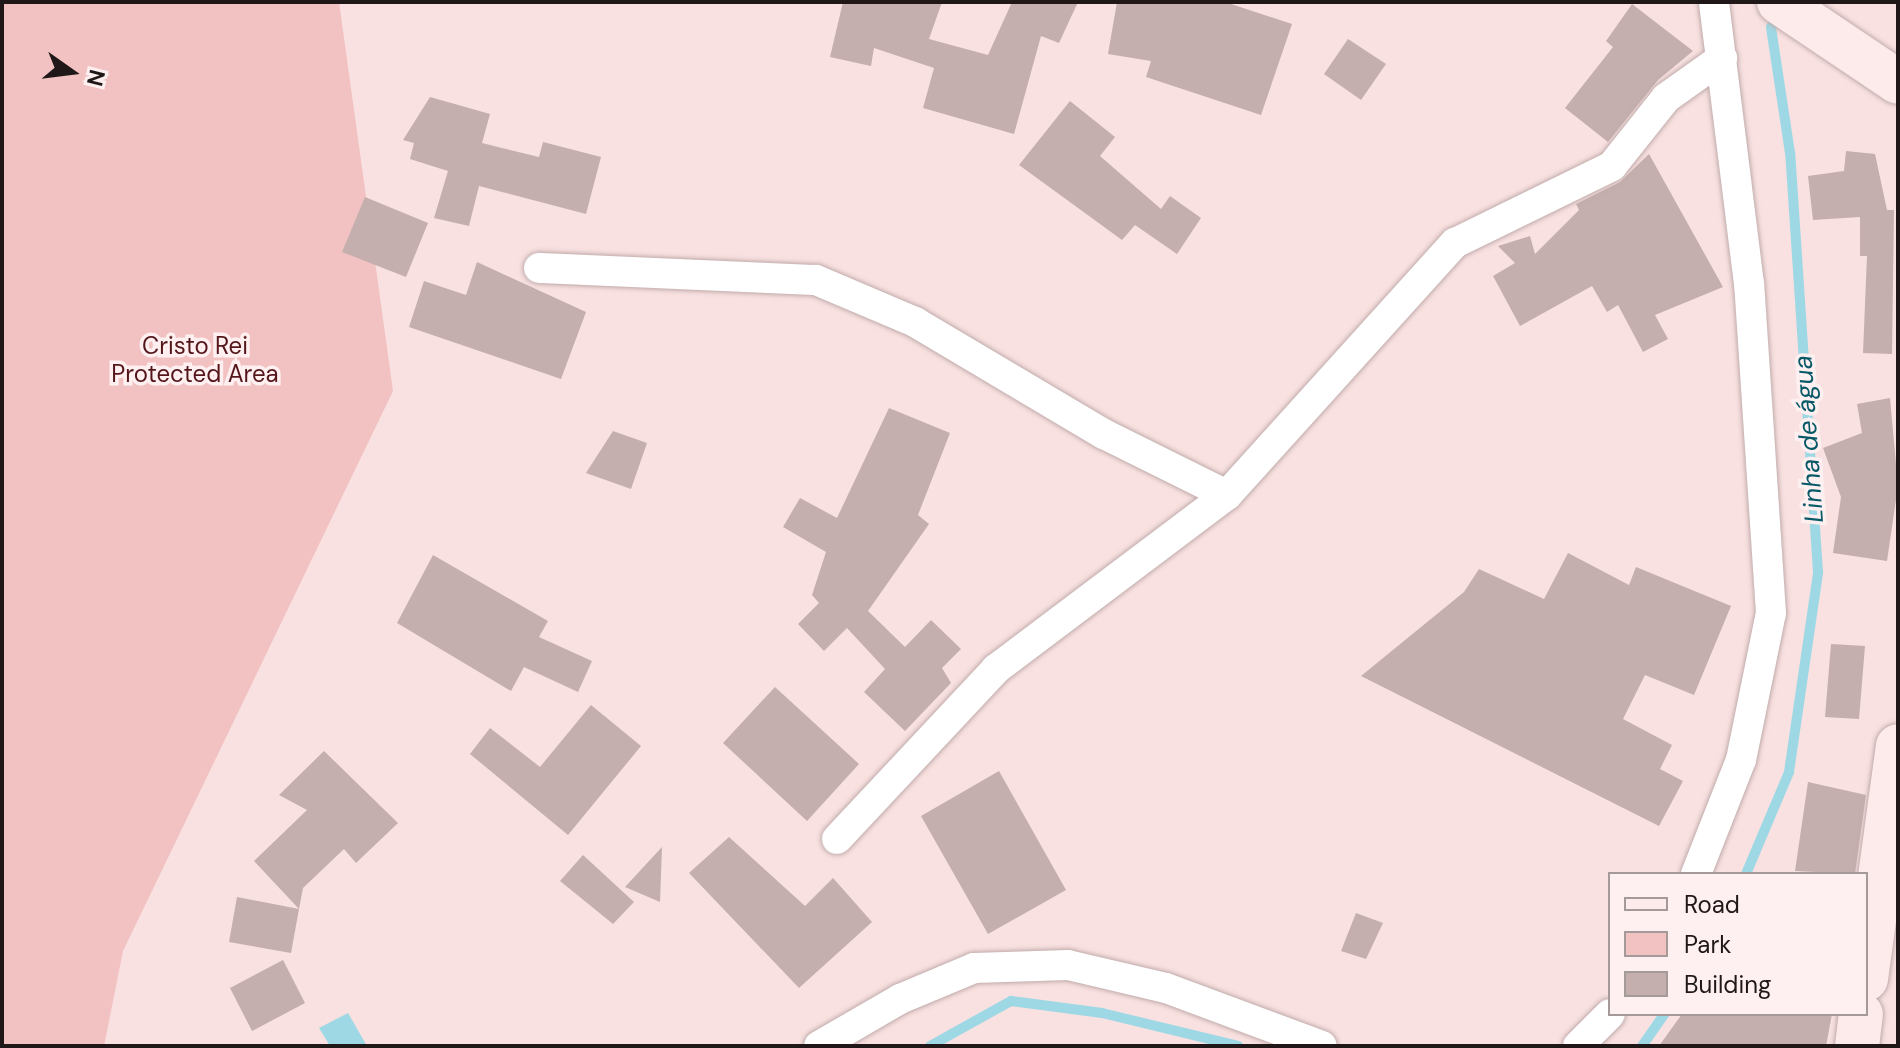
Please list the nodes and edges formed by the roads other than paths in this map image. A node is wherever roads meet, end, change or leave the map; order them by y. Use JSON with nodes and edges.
{"nodes":[{"id":1,"x":1714,"y":2,"type":"edge"},
{"id":2,"x":1779,"y":2,"type":"edge"},
{"id":3,"x":1722,"y":58,"type":"junction"},
{"id":4,"x":1898,"y":82,"type":"edge"},
{"id":5,"x":539,"y":268,"type":"dead end"},
{"id":6,"x":1227,"y":495,"type":"junction"},
{"id":7,"x":1898,"y":746,"type":"edge"},
{"id":8,"x":837,"y":839,"type":"dead end"},
{"id":9,"x":1697,"y":872,"type":"edge"},
{"id":10,"x":1868,"y":964,"type":"edge"},
{"id":11,"x":1608,"y":1016,"type":"edge"},
{"id":12,"x":1861,"y":1016,"type":"edge"},
{"id":13,"x":819,"y":1046,"type":"edge"},
{"id":14,"x":1322,"y":1046,"type":"edge"},
{"id":15,"x":1578,"y":1046,"type":"edge"},
{"id":16,"x":1857,"y":1046,"type":"edge"}],
"edges":[{"from":1,"to":3,"type":"street"},
{"from":2,"to":4,"type":"main road"},
{"from":3,"to":6,"type":"street"},
{"from":3,"to":9,"type":"street"},
{"from":5,"to":6,"type":"street"},
{"from":6,"to":8,"type":"street"},
{"from":7,"to":10,"type":"main road"},
{"from":11,"to":15,"type":"street"},
{"from":12,"to":16,"type":"main road"},
{"from":13,"to":14,"type":"street"}]}
